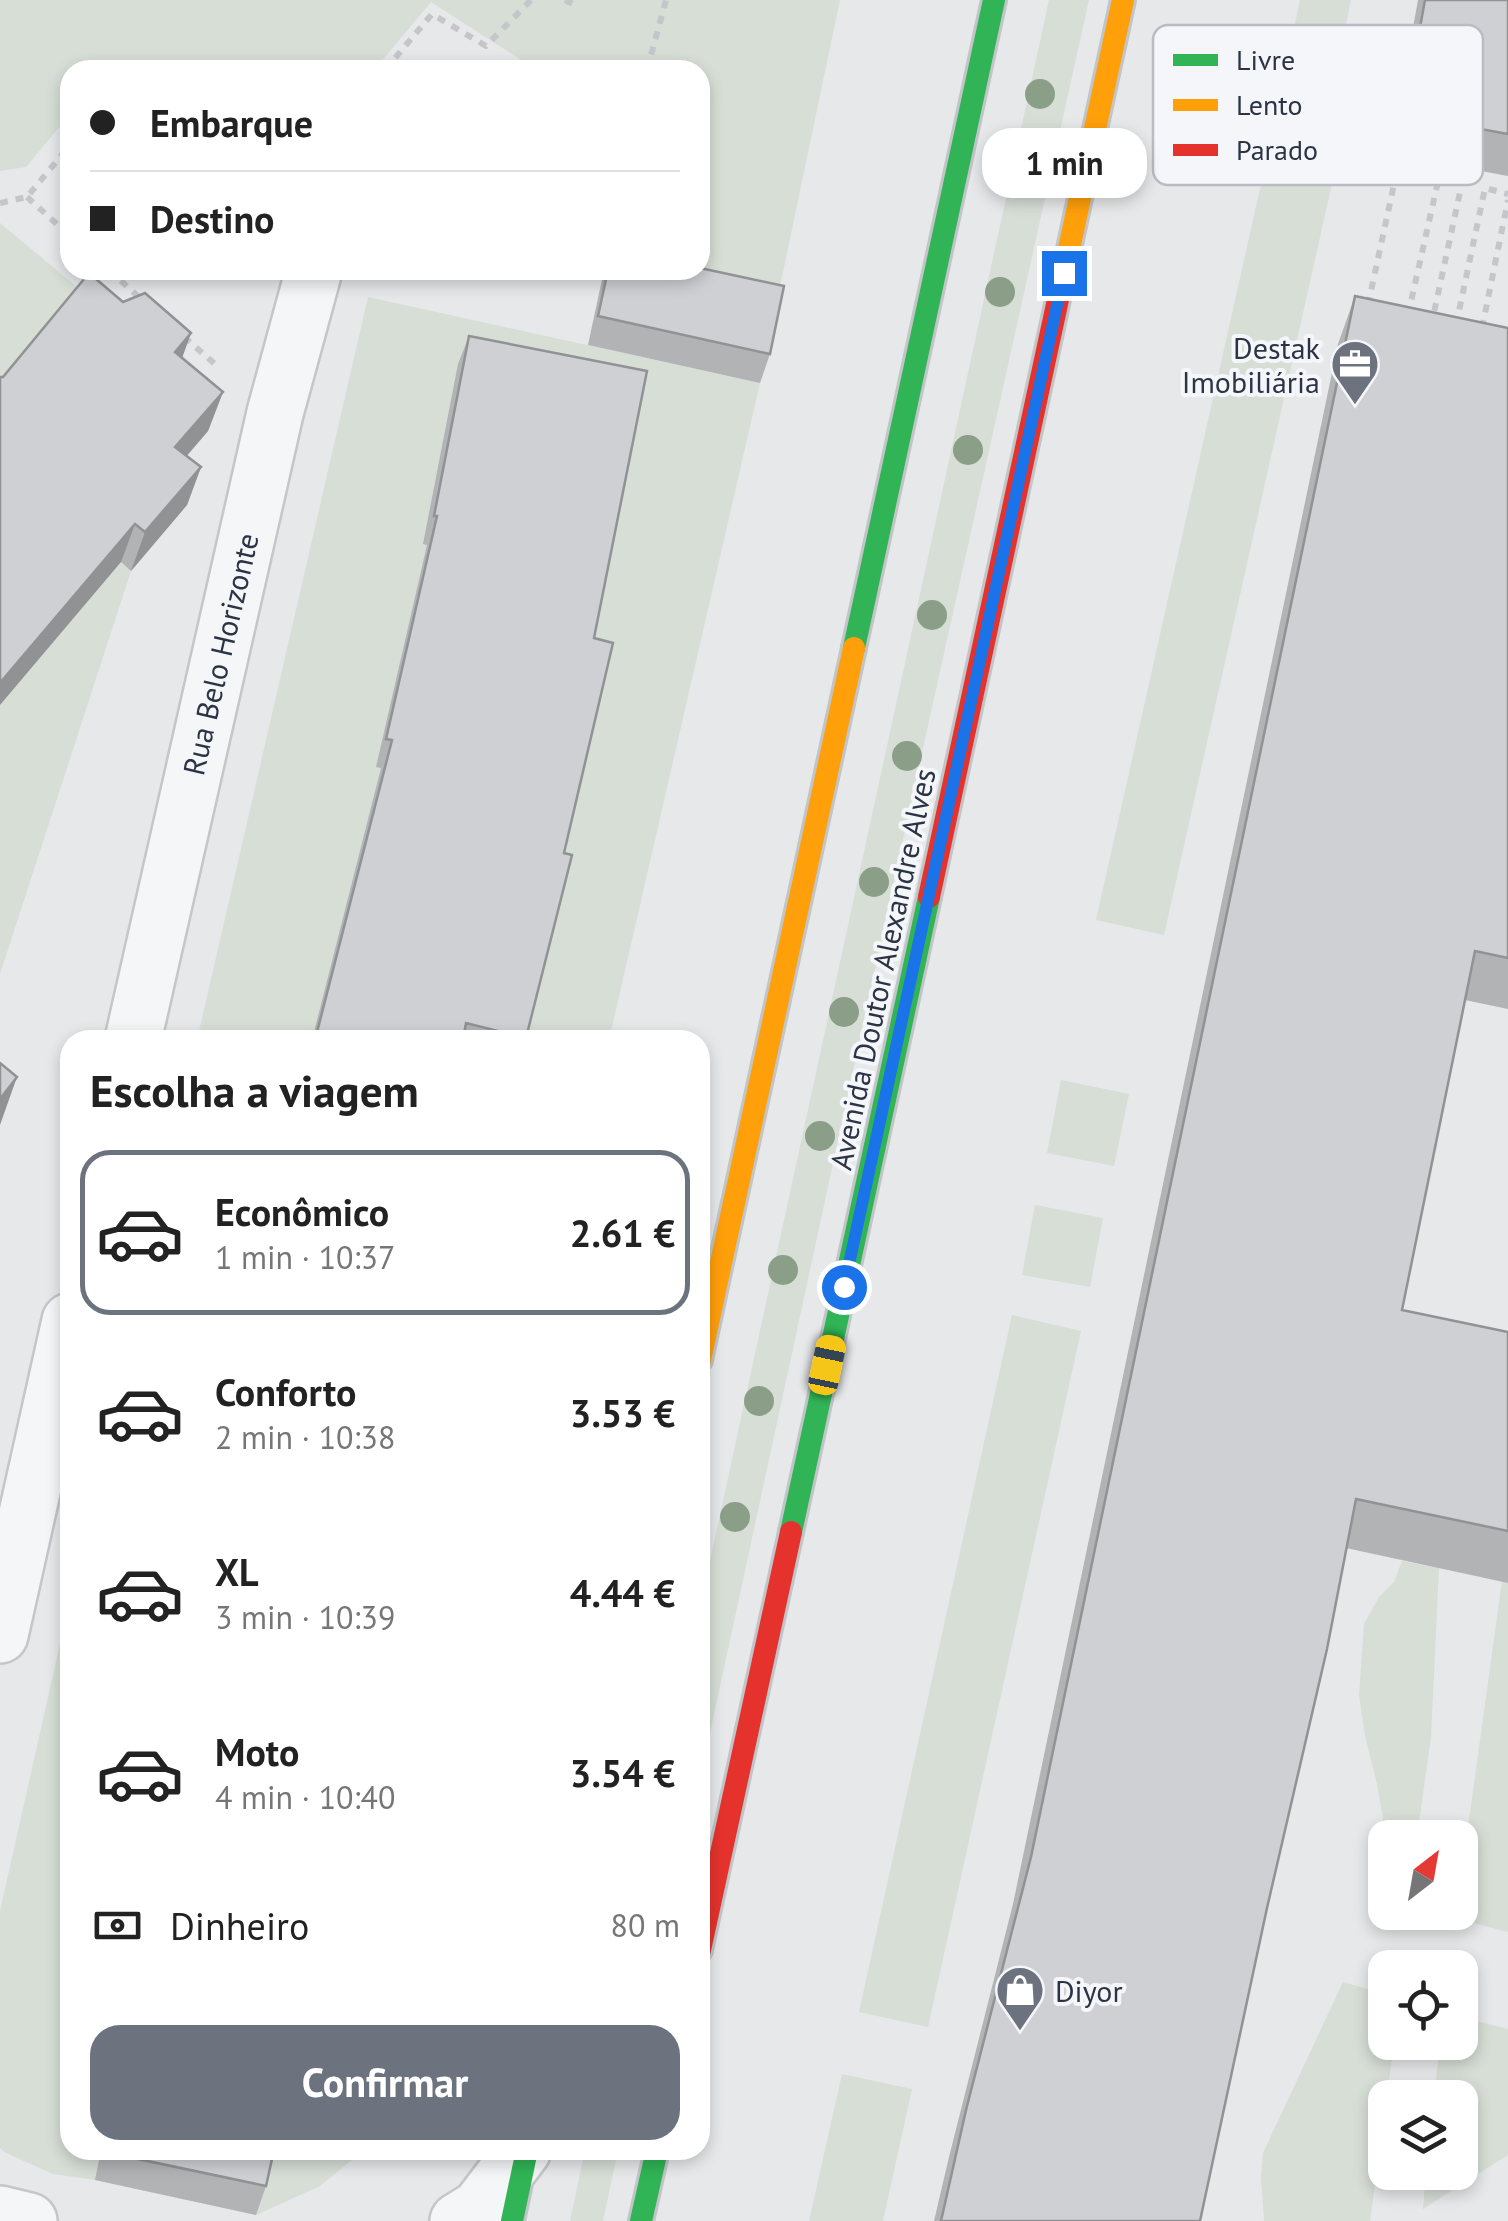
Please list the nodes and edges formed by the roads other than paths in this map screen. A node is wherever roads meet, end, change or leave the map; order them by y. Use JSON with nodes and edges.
{"nodes":[{"id":1,"x":994,"y":0,"type":"edge"},
{"id":2,"x":1123,"y":0,"type":"edge"},
{"id":3,"x":311,"y":280,"type":"edge"},
{"id":4,"x":136,"y":1030,"type":"edge"},
{"id":5,"x":710,"y":1314,"type":"edge"},
{"id":6,"x":60,"y":1364,"type":"edge"},
{"id":7,"x":2,"y":1613,"type":"edge"},
{"id":8,"x":710,"y":1904,"type":"edge"},
{"id":9,"x":517,"y":2160,"type":"edge"},
{"id":10,"x":523,"y":2160,"type":"edge"},
{"id":11,"x":655,"y":2160,"type":"edge"},
{"id":12,"x":0,"y":2214,"type":"edge"},
{"id":13,"x":29,"y":2221,"type":"edge"},
{"id":14,"x":458,"y":2221,"type":"edge"},
{"id":15,"x":512,"y":2221,"type":"edge"},
{"id":16,"x":642,"y":2221,"type":"edge"}],
"edges":[{"from":1,"to":5,"type":"main road"},
{"from":2,"to":8,"type":"main road","name":"Avenida Doutor Alexandre Alves"},
{"from":3,"to":4,"type":"street","name":"Rua Belo Horizonte"},
{"from":6,"to":7,"type":"street"},
{"from":9,"to":14,"type":"street"},
{"from":10,"to":15,"type":"main road"},
{"from":11,"to":16,"type":"main road"},
{"from":12,"to":13,"type":"street"}]}
